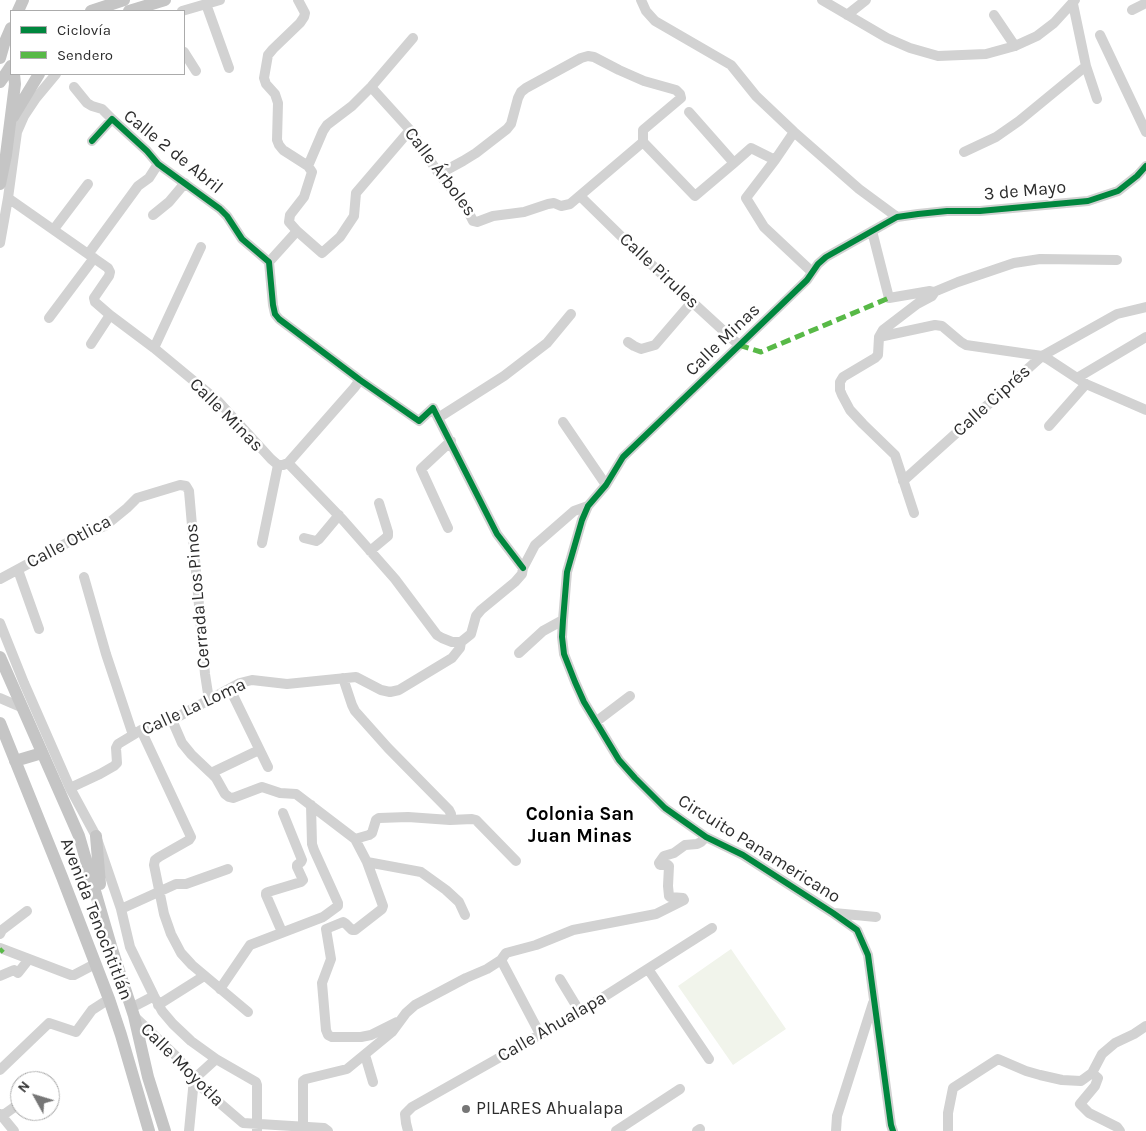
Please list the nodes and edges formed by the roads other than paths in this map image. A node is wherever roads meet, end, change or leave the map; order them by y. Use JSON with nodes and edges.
{"nodes":[{"id":1,"x":124,"y":0,"type":"edge"},
{"id":2,"x":165,"y":0,"type":"edge"},
{"id":3,"x":220,"y":0,"type":"edge"},
{"id":4,"x":298,"y":0,"type":"edge"},
{"id":5,"x":641,"y":0,"type":"edge"},
{"id":6,"x":822,"y":0,"type":"edge"},
{"id":7,"x":866,"y":0,"type":"edge"},
{"id":8,"x":1074,"y":2,"type":"edge"},
{"id":9,"x":1146,"y":3,"type":"edge"},
{"id":10,"x":206,"y":4,"type":"junction"},
{"id":11,"x":94,"y":10,"type":"edge"},
{"id":12,"x":133,"y":10,"type":"edge"},
{"id":13,"x":185,"y":10,"type":"edge"},
{"id":14,"x":1132,"y":10,"type":"dead end"},
{"id":15,"x":847,"y":14,"type":"junction"},
{"id":16,"x":994,"y":15,"type":"dead end"},
{"id":17,"x":10,"y":30,"type":"edge"},
{"id":18,"x":1100,"y":35,"type":"dead end"},
{"id":19,"x":413,"y":38,"type":"dead end"},
{"id":20,"x":4,"y":44,"type":"junction"},
{"id":21,"x":1015,"y":46,"type":"junction"},
{"id":22,"x":185,"y":54,"type":"edge"},
{"id":23,"x":0,"y":58,"type":"edge"},
{"id":24,"x":10,"y":60,"type":"edge"},
{"id":25,"x":1086,"y":66,"type":"junction"},
{"id":26,"x":10,"y":67,"type":"edge"},
{"id":27,"x":229,"y":68,"type":"dead end"},
{"id":28,"x":196,"y":71,"type":"dead end"},
{"id":29,"x":14,"y":75,"type":"edge"},
{"id":30,"x":38,"y":75,"type":"edge"},
{"id":31,"x":55,"y":75,"type":"edge"},
{"id":32,"x":0,"y":82,"type":"edge"},
{"id":33,"x":74,"y":87,"type":"dead end"},
{"id":34,"x":371,"y":87,"type":"junction"},
{"id":35,"x":1097,"y":100,"type":"dead end"},
{"id":36,"x":689,"y":112,"type":"dead end"},
{"id":37,"x":112,"y":119,"type":"junction"},
{"id":38,"x":9,"y":130,"type":"edge"},
{"id":39,"x":410,"y":130,"type":"junction"},
{"id":40,"x":794,"y":132,"type":"junction"},
{"id":41,"x":1146,"y":132,"type":"edge"},
{"id":42,"x":92,"y":141,"type":"dead end"},
{"id":43,"x":643,"y":142,"type":"junction"},
{"id":44,"x":964,"y":152,"type":"dead end"},
{"id":45,"x":775,"y":160,"type":"junction"},
{"id":46,"x":734,"y":163,"type":"junction"},
{"id":47,"x":158,"y":164,"type":"junction"},
{"id":48,"x":308,"y":166,"type":"junction"},
{"id":49,"x":1146,"y":166,"type":"edge"},
{"id":50,"x":438,"y":174,"type":"junction"},
{"id":51,"x":0,"y":184,"type":"edge"},
{"id":52,"x":88,"y":184,"type":"dead end"},
{"id":53,"x":185,"y":184,"type":"junction"},
{"id":54,"x":580,"y":196,"type":"junction"},
{"id":55,"x":8,"y":198,"type":"junction"},
{"id":56,"x":153,"y":215,"type":"dead end"},
{"id":57,"x":896,"y":218,"type":"junction"},
{"id":58,"x":54,"y":229,"type":"junction"},
{"id":59,"x":297,"y":231,"type":"junction"},
{"id":60,"x":872,"y":231,"type":"junction"},
{"id":61,"x":0,"y":243,"type":"edge"},
{"id":62,"x":202,"y":246,"type":"dead end"},
{"id":63,"x":91,"y":256,"type":"junction"},
{"id":64,"x":1117,"y":260,"type":"dead end"},
{"id":65,"x":269,"y":262,"type":"junction"},
{"id":66,"x":812,"y":272,"type":"junction"},
{"id":67,"x":934,"y":292,"type":"junction"},
{"id":68,"x":692,"y":302,"type":"junction"},
{"id":69,"x":1146,"y":307,"type":"edge"},
{"id":70,"x":571,"y":314,"type":"dead end"},
{"id":71,"x":110,"y":315,"type":"junction"},
{"id":72,"x":49,"y":318,"type":"dead end"},
{"id":73,"x":879,"y":337,"type":"junction"},
{"id":74,"x":1146,"y":337,"type":"edge"},
{"id":75,"x":628,"y":342,"type":"dead end"},
{"id":76,"x":91,"y":344,"type":"dead end"},
{"id":77,"x":739,"y":345,"type":"junction"},
{"id":78,"x":154,"y":348,"type":"junction"},
{"id":79,"x":1042,"y":356,"type":"junction"},
{"id":80,"x":360,"y":380,"type":"junction"},
{"id":81,"x":1082,"y":381,"type":"junction"},
{"id":82,"x":1146,"y":410,"type":"edge"},
{"id":83,"x":438,"y":418,"type":"junction"},
{"id":84,"x":563,"y":422,"type":"dead end"},
{"id":85,"x":1049,"y":426,"type":"dead end"},
{"id":86,"x":451,"y":441,"type":"junction"},
{"id":87,"x":283,"y":464,"type":"junction"},
{"id":88,"x":903,"y":481,"type":"junction"},
{"id":89,"x":606,"y":485,"type":"junction"},
{"id":90,"x":189,"y":491,"type":"joint"},
{"id":91,"x":379,"y":503,"type":"dead end"},
{"id":92,"x":588,"y":506,"type":"junction"},
{"id":93,"x":914,"y":513,"type":"dead end"},
{"id":94,"x":339,"y":516,"type":"junction"},
{"id":95,"x":448,"y":528,"type":"dead end"},
{"id":96,"x":304,"y":538,"type":"dead end"},
{"id":97,"x":262,"y":543,"type":"dead end"},
{"id":98,"x":370,"y":551,"type":"junction"},
{"id":99,"x":523,"y":568,"type":"junction"},
{"id":100,"x":18,"y":570,"type":"junction"},
{"id":101,"x":84,"y":577,"type":"dead end"},
{"id":102,"x":0,"y":578,"type":"edge"},
{"id":103,"x":563,"y":620,"type":"junction"},
{"id":104,"x":0,"y":623,"type":"edge"},
{"id":105,"x":39,"y":629,"type":"dead end"},
{"id":106,"x":461,"y":642,"type":"junction"},
{"id":107,"x":519,"y":653,"type":"dead end"},
{"id":108,"x":0,"y":656,"type":"edge"},
{"id":109,"x":343,"y":678,"type":"junction"},
{"id":110,"x":230,"y":689,"type":"junction"},
{"id":111,"x":630,"y":696,"type":"dead end"},
{"id":112,"x":0,"y":698,"type":"edge"},
{"id":113,"x":210,"y":700,"type":"junction"},
{"id":114,"x":23,"y":708,"type":"junction"},
{"id":115,"x":172,"y":720,"type":"junction"},
{"id":116,"x":597,"y":721,"type":"junction"},
{"id":117,"x":0,"y":723,"type":"edge"},
{"id":118,"x":137,"y":733,"type":"junction"},
{"id":119,"x":259,"y":750,"type":"junction"},
{"id":120,"x":42,"y":753,"type":"junction"},
{"id":121,"x":15,"y":761,"type":"junction"},
{"id":122,"x":268,"y":768,"type":"dead end"},
{"id":123,"x":211,"y":773,"type":"junction"},
{"id":124,"x":70,"y":788,"type":"junction"},
{"id":125,"x":311,"y":805,"type":"junction"},
{"id":126,"x":282,"y":813,"type":"dead end"},
{"id":127,"x":450,"y":820,"type":"junction"},
{"id":128,"x":96,"y":836,"type":"junction"},
{"id":129,"x":706,"y":837,"type":"junction"},
{"id":130,"x":355,"y":839,"type":"junction"},
{"id":131,"x":516,"y":861,"type":"dead end"},
{"id":132,"x":367,"y":862,"type":"junction"},
{"id":133,"x":228,"y":868,"type":"dead end"},
{"id":134,"x":159,"y":891,"type":"junction"},
{"id":135,"x":121,"y":909,"type":"junction"},
{"id":136,"x":27,"y":911,"type":"dead end"},
{"id":137,"x":102,"y":912,"type":"junction"},
{"id":138,"x":833,"y":913,"type":"junction"},
{"id":139,"x":465,"y":915,"type":"dead end"},
{"id":140,"x":323,"y":917,"type":"junction"},
{"id":141,"x":876,"y":917,"type":"dead end"},
{"id":142,"x":712,"y":928,"type":"dead end"},
{"id":143,"x":326,"y":929,"type":"junction"},
{"id":144,"x":282,"y":932,"type":"junction"},
{"id":145,"x":0,"y":934,"type":"edge"},
{"id":146,"x":0,"y":948,"type":"edge"},
{"id":147,"x":29,"y":959,"type":"junction"},
{"id":148,"x":500,"y":960,"type":"junction"},
{"id":149,"x":95,"y":964,"type":"junction"},
{"id":150,"x":648,"y":969,"type":"junction"},
{"id":151,"x":0,"y":976,"type":"edge"},
{"id":152,"x":204,"y":976,"type":"junction"},
{"id":153,"x":560,"y":979,"type":"dead end"},
{"id":154,"x":220,"y":989,"type":"junction"},
{"id":155,"x":109,"y":999,"type":"junction"},
{"id":156,"x":874,"y":1000,"type":"junction"},
{"id":157,"x":156,"y":1001,"type":"junction"},
{"id":158,"x":132,"y":1012,"type":"junction"},
{"id":159,"x":248,"y":1012,"type":"dead end"},
{"id":160,"x":580,"y":1012,"type":"junction"},
{"id":161,"x":399,"y":1021,"type":"junction"},
{"id":162,"x":1146,"y":1026,"type":"edge"},
{"id":163,"x":540,"y":1034,"type":"junction"},
{"id":164,"x":364,"y":1056,"type":"junction"},
{"id":165,"x":216,"y":1059,"type":"junction"},
{"id":166,"x":709,"y":1059,"type":"dead end"},
{"id":167,"x":0,"y":1070,"type":"edge"},
{"id":168,"x":1092,"y":1073,"type":"junction"},
{"id":169,"x":194,"y":1079,"type":"junction"},
{"id":170,"x":372,"y":1082,"type":"dead end"},
{"id":171,"x":680,"y":1089,"type":"dead end"},
{"id":172,"x":1,"y":1115,"type":"edge"},
{"id":173,"x":257,"y":1128,"type":"edge"},
{"id":174,"x":304,"y":1128,"type":"junction"},
{"id":175,"x":14,"y":1131,"type":"edge"},
{"id":176,"x":149,"y":1131,"type":"edge"},
{"id":177,"x":164,"y":1131,"type":"edge"},
{"id":178,"x":189,"y":1131,"type":"edge"},
{"id":179,"x":328,"y":1131,"type":"edge"},
{"id":180,"x":408,"y":1131,"type":"edge"},
{"id":181,"x":616,"y":1131,"type":"edge"},
{"id":182,"x":836,"y":1131,"type":"edge"},
{"id":183,"x":893,"y":1131,"type":"edge"},
{"id":184,"x":948,"y":1131,"type":"edge"},
{"id":185,"x":1120,"y":1131,"type":"edge"}],
"edges":[{"from":1,"to":11,"type":"main road"},
{"from":2,"to":12,"type":"main road"},
{"from":3,"to":10,"type":"street"},
{"from":4,"to":48,"type":"street"},
{"from":5,"to":40,"type":"street"},
{"from":6,"to":15,"type":"street"},
{"from":7,"to":15,"type":"street"},
{"from":8,"to":21,"type":"street"},
{"from":8,"to":25,"type":"street"},
{"from":9,"to":14,"type":"street"},
{"from":10,"to":13,"type":"street"},
{"from":10,"to":27,"type":"street"},
{"from":15,"to":21,"type":"street"},
{"from":16,"to":21,"type":"street"},
{"from":17,"to":20,"type":"main road"},
{"from":18,"to":41,"type":"street"},
{"from":19,"to":34,"type":"street"},
{"from":20,"to":23,"type":"main road"},
{"from":20,"to":24,"type":"main road"},
{"from":22,"to":28,"type":"street"},
{"from":25,"to":35,"type":"street"},
{"from":25,"to":44,"type":"street"},
{"from":26,"to":32,"type":"main road"},
{"from":29,"to":38,"type":"main road"},
{"from":30,"to":38,"type":"main road"},
{"from":31,"to":38,"type":"street"},
{"from":33,"to":37,"type":"street","name":"Calle 2 de Abril"},
{"from":34,"to":39,"type":"street","name":"Calle Árboles"},
{"from":34,"to":48,"type":"street"},
{"from":36,"to":46,"type":"street"},
{"from":37,"to":42,"type":"street","name":"Calle 2 de Abril"},
{"from":37,"to":47,"type":"street","name":"Calle 2 de Abril"},
{"from":38,"to":51,"type":"main road"},
{"from":38,"to":55,"type":"street"},
{"from":39,"to":50,"type":"street","name":"Calle Árboles"},
{"from":39,"to":59,"type":"street"},
{"from":40,"to":45,"type":"street"},
{"from":40,"to":57,"type":"street"},
{"from":43,"to":46,"type":"street"},
{"from":43,"to":50,"type":"street"},
{"from":43,"to":54,"type":"street"},
{"from":45,"to":46,"type":"street"},
{"from":45,"to":66,"type":"street"},
{"from":47,"to":53,"type":"street","name":"Calle 2 de Abril"},
{"from":47,"to":63,"type":"street"},
{"from":48,"to":59,"type":"street"},
{"from":49,"to":57,"type":"street","name":"3 de Mayo"},
{"from":50,"to":54,"type":"street","name":"Calle Árboles"},
{"from":52,"to":58,"type":"street"},
{"from":53,"to":56,"type":"street"},
{"from":53,"to":65,"type":"street","name":"Calle 2 de Abril"},
{"from":54,"to":68,"type":"street","name":"Calle Pirules"},
{"from":55,"to":58,"type":"street","name":"Calle Minas"},
{"from":55,"to":61,"type":"street"},
{"from":57,"to":60,"type":"street","name":"Calle Minas"},
{"from":58,"to":63,"type":"street","name":"Calle Minas"},
{"from":59,"to":65,"type":"street"},
{"from":60,"to":66,"type":"street","name":"Calle Minas"},
{"from":60,"to":67,"type":"street"},
{"from":62,"to":78,"type":"street"},
{"from":63,"to":71,"type":"street","name":"Calle Minas"},
{"from":63,"to":72,"type":"street"},
{"from":64,"to":67,"type":"street"},
{"from":65,"to":80,"type":"street"},
{"from":66,"to":77,"type":"street","name":"Calle Minas"},
{"from":67,"to":73,"type":"street"},
{"from":68,"to":75,"type":"street"},
{"from":68,"to":77,"type":"street","name":"Calle Pirules"},
{"from":69,"to":79,"type":"street"},
{"from":70,"to":83,"type":"street"},
{"from":71,"to":76,"type":"street"},
{"from":71,"to":78,"type":"street","name":"Calle Minas"},
{"from":73,"to":79,"type":"street","name":"Calle Ciprés"},
{"from":73,"to":88,"type":"street"},
{"from":74,"to":81,"type":"street"},
{"from":77,"to":89,"type":"street","name":"Calle Minas"},
{"from":78,"to":87,"type":"street","name":"Calle Minas"},
{"from":79,"to":81,"type":"street"},
{"from":79,"to":88,"type":"street","name":"Calle Ciprés"},
{"from":80,"to":83,"type":"street"},
{"from":80,"to":87,"type":"street"},
{"from":81,"to":82,"type":"street"},
{"from":81,"to":85,"type":"street"},
{"from":83,"to":86,"type":"street"},
{"from":84,"to":89,"type":"street"},
{"from":86,"to":95,"type":"street"},
{"from":86,"to":99,"type":"street"},
{"from":87,"to":94,"type":"street","name":"Calle Minas"},
{"from":87,"to":97,"type":"street"},
{"from":88,"to":93,"type":"street"},
{"from":89,"to":92,"type":"street","name":"Calle Minas"},
{"from":90,"to":100,"type":"street","name":"Calle Otlica"},
{"from":90,"to":113,"type":"street","name":"Cerrada Los Pinos"},
{"from":91,"to":98,"type":"street"},
{"from":92,"to":99,"type":"street","name":"Calle La Loma"},
{"from":92,"to":103,"type":"street","name":"Circuito Panamericano"},
{"from":94,"to":96,"type":"street"},
{"from":94,"to":98,"type":"street","name":"Calle Minas"},
{"from":98,"to":106,"type":"street","name":"Calle Minas"},
{"from":99,"to":106,"type":"street","name":"Calle La Loma"},
{"from":100,"to":102,"type":"street","name":"Calle Otlica"},
{"from":100,"to":105,"type":"street"},
{"from":101,"to":118,"type":"street","name":"Calle La Loma"},
{"from":103,"to":107,"type":"street"},
{"from":103,"to":116,"type":"street","name":"Circuito Panamericano"},
{"from":104,"to":124,"type":"street"},
{"from":106,"to":109,"type":"street","name":"Calle La Loma"},
{"from":108,"to":114,"type":"main road"},
{"from":109,"to":110,"type":"street","name":"Calle La Loma"},
{"from":109,"to":127,"type":"street"},
{"from":110,"to":113,"type":"street","name":"Calle La Loma"},
{"from":110,"to":119,"type":"street"},
{"from":111,"to":116,"type":"street"},
{"from":112,"to":114,"type":"street"},
{"from":113,"to":115,"type":"street","name":"Calle La Loma"},
{"from":114,"to":120,"type":"main road"},
{"from":115,"to":118,"type":"street","name":"Calle La Loma"},
{"from":115,"to":123,"type":"street"},
{"from":116,"to":129,"type":"street","name":"Circuito Panamericano"},
{"from":117,"to":121,"type":"main road","name":"Avenida Tenochtitlán"},
{"from":118,"to":124,"type":"street","name":"Calle La Loma"},
{"from":118,"to":134,"type":"street"},
{"from":119,"to":122,"type":"street"},
{"from":119,"to":123,"type":"street"},
{"from":120,"to":121,"type":"main road"},
{"from":120,"to":137,"type":"main road"},
{"from":121,"to":149,"type":"main road","name":"Avenida Tenochtitlán"},
{"from":123,"to":125,"type":"street"},
{"from":124,"to":128,"type":"street"},
{"from":125,"to":130,"type":"street"},
{"from":125,"to":140,"type":"street"},
{"from":126,"to":144,"type":"street"},
{"from":127,"to":130,"type":"street"},
{"from":127,"to":131,"type":"street"},
{"from":128,"to":135,"type":"street"},
{"from":128,"to":137,"type":"main road"},
{"from":129,"to":138,"type":"street","name":"Circuito Panamericano"},
{"from":129,"to":148,"type":"street"},
{"from":130,"to":132,"type":"street"},
{"from":132,"to":139,"type":"street"},
{"from":132,"to":143,"type":"street"},
{"from":133,"to":134,"type":"street"},
{"from":134,"to":135,"type":"street"},
{"from":134,"to":152,"type":"street"},
{"from":135,"to":157,"type":"street"},
{"from":136,"to":145,"type":"street"},
{"from":137,"to":158,"type":"main road"},
{"from":138,"to":141,"type":"street"},
{"from":138,"to":156,"type":"street","name":"Circuito Panamericano"},
{"from":140,"to":143,"type":"street"},
{"from":140,"to":144,"type":"street"},
{"from":142,"to":150,"type":"street","name":"Calle Ahualapa"},
{"from":143,"to":161,"type":"street"},
{"from":144,"to":154,"type":"street"},
{"from":146,"to":147,"type":"street"},
{"from":147,"to":149,"type":"street"},
{"from":147,"to":151,"type":"street"},
{"from":148,"to":161,"type":"street"},
{"from":148,"to":163,"type":"street"},
{"from":149,"to":155,"type":"main road","name":"Avenida Tenochtitlán"},
{"from":150,"to":160,"type":"street","name":"Calle Ahualapa"},
{"from":150,"to":166,"type":"street"},
{"from":152,"to":154,"type":"street"},
{"from":152,"to":157,"type":"street"},
{"from":153,"to":160,"type":"street"},
{"from":154,"to":159,"type":"street"},
{"from":155,"to":167,"type":"street"},
{"from":155,"to":176,"type":"main road","name":"Avenida Tenochtitlán"},
{"from":156,"to":182,"type":"street","name":"Circuito Panamericano"},
{"from":156,"to":183,"type":"street"},
{"from":157,"to":158,"type":"street"},
{"from":157,"to":165,"type":"street"},
{"from":158,"to":169,"type":"street","name":"Calle Moyotla"},
{"from":158,"to":177,"type":"main road"},
{"from":160,"to":163,"type":"street","name":"Calle Ahualapa"},
{"from":161,"to":164,"type":"street"},
{"from":162,"to":168,"type":"street"},
{"from":163,"to":180,"type":"street","name":"Calle Ahualapa"},
{"from":164,"to":170,"type":"street"},
{"from":164,"to":174,"type":"street"},
{"from":165,"to":169,"type":"street"},
{"from":165,"to":173,"type":"street"},
{"from":168,"to":184,"type":"street"},
{"from":168,"to":185,"type":"street"},
{"from":169,"to":173,"type":"street","name":"Calle Moyotla"},
{"from":169,"to":178,"type":"street"},
{"from":171,"to":181,"type":"street"},
{"from":172,"to":175,"type":"street"},
{"from":173,"to":174,"type":"street","name":"Calle Moyotla"},
{"from":174,"to":179,"type":"street","name":"Calle Moyotla"}]}
